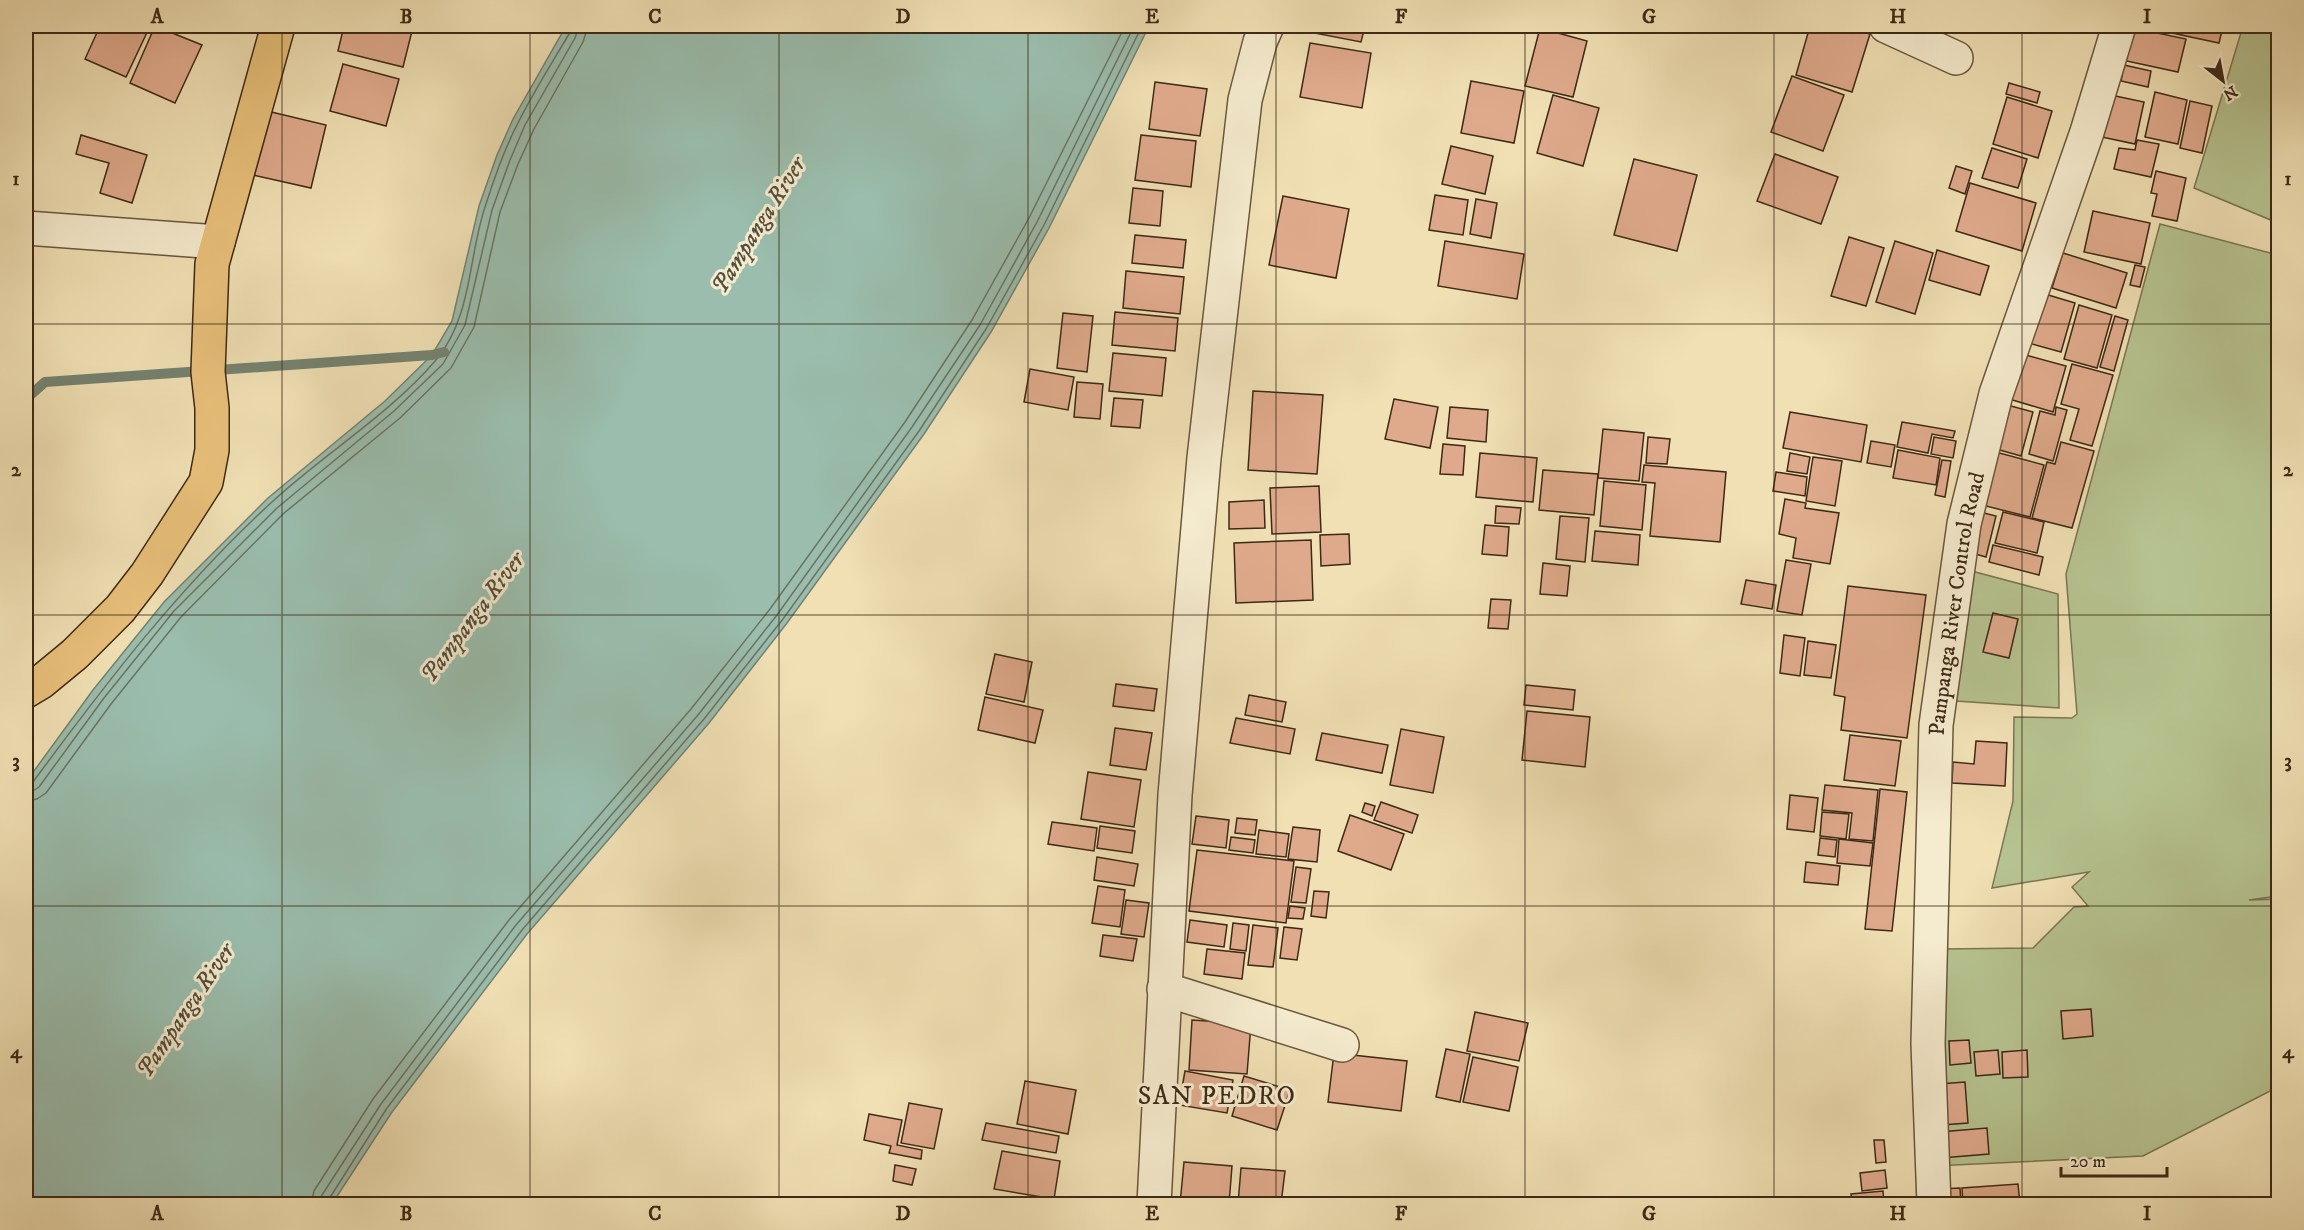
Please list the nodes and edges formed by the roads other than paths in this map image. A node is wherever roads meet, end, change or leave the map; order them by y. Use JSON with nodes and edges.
{"nodes":[{"id":1,"x":278,"y":26,"type":"edge"},
{"id":2,"x":1267,"y":26,"type":"edge"},
{"id":3,"x":1886,"y":26,"type":"edge"},
{"id":4,"x":2119,"y":26,"type":"edge"},
{"id":5,"x":1956,"y":58,"type":"dead end"},
{"id":6,"x":26,"y":228,"type":"edge"},
{"id":7,"x":215,"y":253,"type":"junction"},
{"id":8,"x":26,"y":691,"type":"edge"},
{"id":9,"x":1164,"y":989,"type":"junction"},
{"id":10,"x":1342,"y":1045,"type":"dead end"},
{"id":11,"x":1154,"y":1204,"type":"edge"},
{"id":12,"x":1934,"y":1204,"type":"edge"}],
"edges":[{"from":1,"to":7,"type":"main road"},
{"from":2,"to":9,"type":"street"},
{"from":3,"to":5,"type":"street"},
{"from":4,"to":12,"type":"street","name":"Pampanga River Control Road"},
{"from":6,"to":7,"type":"street"},
{"from":7,"to":8,"type":"main road"},
{"from":9,"to":10,"type":"street"},
{"from":9,"to":11,"type":"street"}]}
